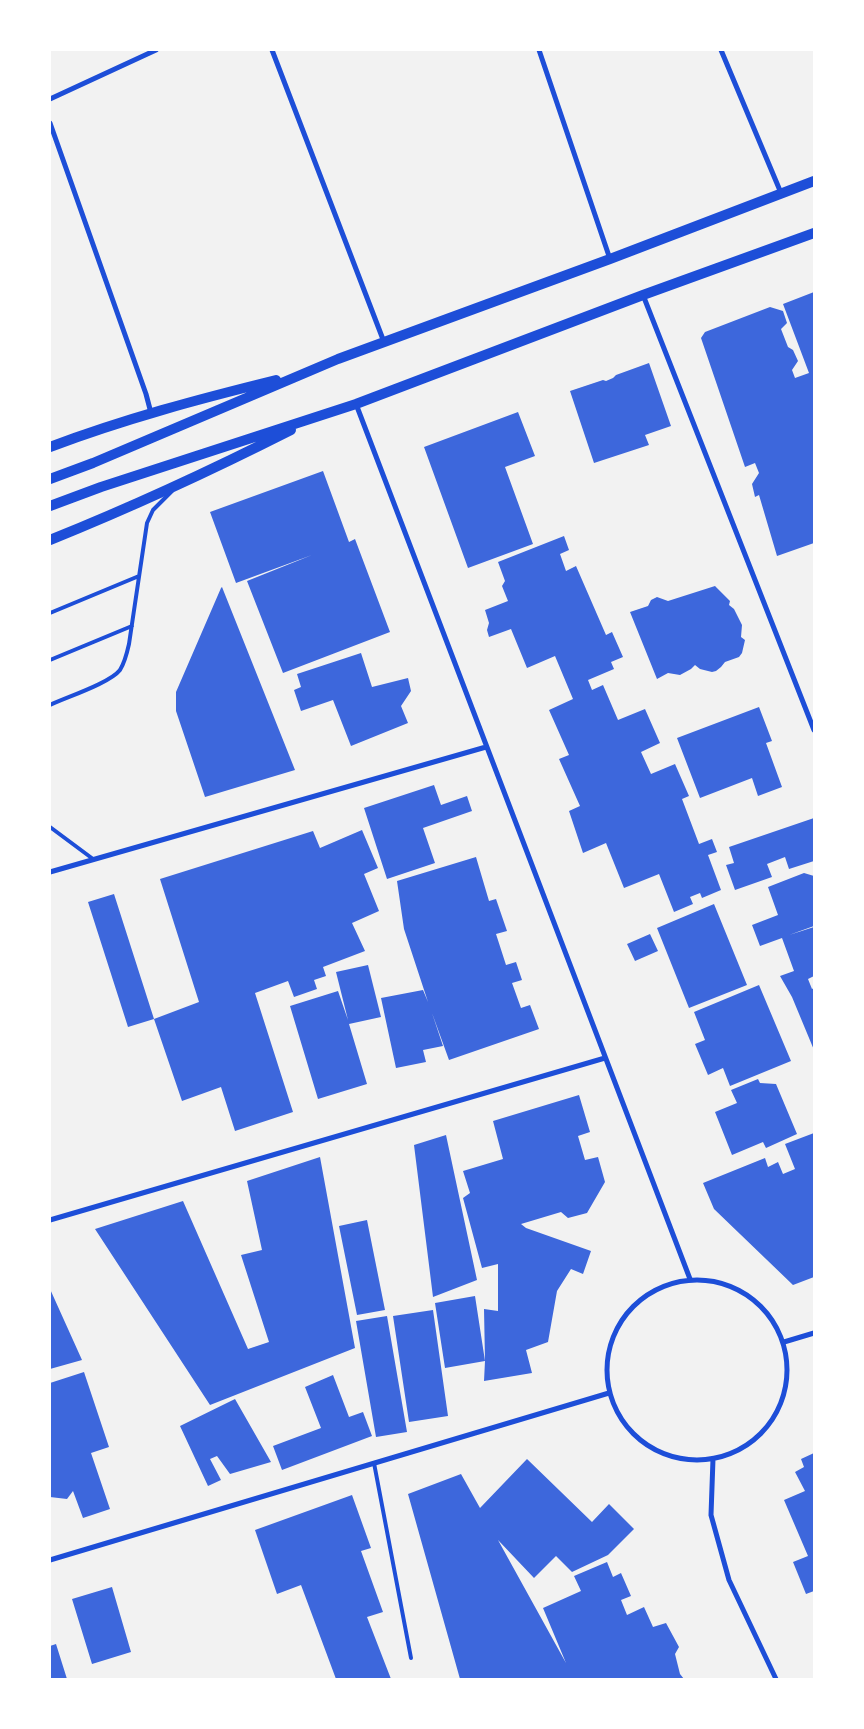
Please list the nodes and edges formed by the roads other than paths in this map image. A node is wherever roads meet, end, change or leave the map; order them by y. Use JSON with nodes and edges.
{"nodes":[{"id":1,"x":156,"y":50,"type":"edge"},
{"id":2,"x":272,"y":50,"type":"edge"},
{"id":3,"x":539,"y":50,"type":"edge"},
{"id":4,"x":720,"y":50,"type":"edge"},
{"id":5,"x":50,"y":99,"type":"edge"},
{"id":6,"x":50,"y":123,"type":"edge"},
{"id":7,"x":814,"y":181,"type":"edge"},
{"id":8,"x":781,"y":193,"type":"junction"},
{"id":9,"x":814,"y":233,"type":"edge"},
{"id":10,"x":610,"y":259,"type":"junction"},
{"id":11,"x":643,"y":295,"type":"junction"},
{"id":12,"x":384,"y":342,"type":"junction"},
{"id":13,"x":306,"y":373,"type":"junction"},
{"id":14,"x":356,"y":404,"type":"junction"},
{"id":15,"x":151,"y":413,"type":"junction"},
{"id":16,"x":323,"y":414,"type":"junction"},
{"id":17,"x":50,"y":447,"type":"edge"},
{"id":18,"x":50,"y":479,"type":"edge"},
{"id":19,"x":178,"y":484,"type":"junction"},
{"id":20,"x":50,"y":506,"type":"edge"},
{"id":21,"x":50,"y":540,"type":"edge"},
{"id":22,"x":140,"y":576,"type":"junction"},
{"id":23,"x":50,"y":613,"type":"edge"},
{"id":24,"x":132,"y":626,"type":"junction"},
{"id":25,"x":50,"y":660,"type":"edge"},
{"id":26,"x":50,"y":705,"type":"edge"},
{"id":27,"x":814,"y":730,"type":"edge"},
{"id":28,"x":486,"y":747,"type":"junction"},
{"id":29,"x":50,"y":826,"type":"edge"},
{"id":30,"x":93,"y":859,"type":"junction"},
{"id":31,"x":50,"y":872,"type":"edge"},
{"id":32,"x":605,"y":1058,"type":"junction"},
{"id":33,"x":50,"y":1220,"type":"edge"},
{"id":34,"x":690,"y":1279,"type":"junction"},
{"id":35,"x":814,"y":1333,"type":"edge"},
{"id":36,"x":784,"y":1342,"type":"junction"},
{"id":37,"x":609,"y":1393,"type":"junction"},
{"id":38,"x":713,"y":1459,"type":"junction"},
{"id":39,"x":374,"y":1463,"type":"junction"},
{"id":40,"x":50,"y":1560,"type":"edge"},
{"id":41,"x":411,"y":1658,"type":"dead end"},
{"id":42,"x":776,"y":1679,"type":"edge"}],
"edges":[{"from":1,"to":5,"type":"street"},
{"from":2,"to":12,"type":"street"},
{"from":3,"to":10,"type":"street"},
{"from":4,"to":8,"type":"street"},
{"from":6,"to":15,"type":"street"},
{"from":7,"to":8,"type":"main road"},
{"from":8,"to":10,"type":"main road"},
{"from":9,"to":11,"type":"main road"},
{"from":10,"to":12,"type":"main road"},
{"from":11,"to":14,"type":"main road"},
{"from":11,"to":27,"type":"street"},
{"from":12,"to":13,"type":"main road"},
{"from":13,"to":15,"type":"main road"},
{"from":13,"to":18,"type":"main road"},
{"from":14,"to":16,"type":"main road"},
{"from":14,"to":28,"type":"street"},
{"from":15,"to":17,"type":"main road"},
{"from":16,"to":19,"type":"main road"},
{"from":16,"to":20,"type":"main road"},
{"from":19,"to":21,"type":"main road"},
{"from":19,"to":22,"type":"lane"},
{"from":22,"to":23,"type":"lane"},
{"from":22,"to":24,"type":"lane"},
{"from":24,"to":25,"type":"lane"},
{"from":24,"to":26,"type":"lane"},
{"from":28,"to":30,"type":"street"},
{"from":28,"to":32,"type":"street"},
{"from":29,"to":30,"type":"lane"},
{"from":30,"to":31,"type":"street"},
{"from":32,"to":33,"type":"street"},
{"from":32,"to":34,"type":"street"},
{"from":34,"to":36,"type":"street"},
{"from":34,"to":37,"type":"street"},
{"from":35,"to":36,"type":"street"},
{"from":36,"to":38,"type":"street"},
{"from":37,"to":38,"type":"street"},
{"from":37,"to":39,"type":"street"},
{"from":38,"to":42,"type":"street"},
{"from":39,"to":40,"type":"street"},
{"from":39,"to":41,"type":"lane"}]}
